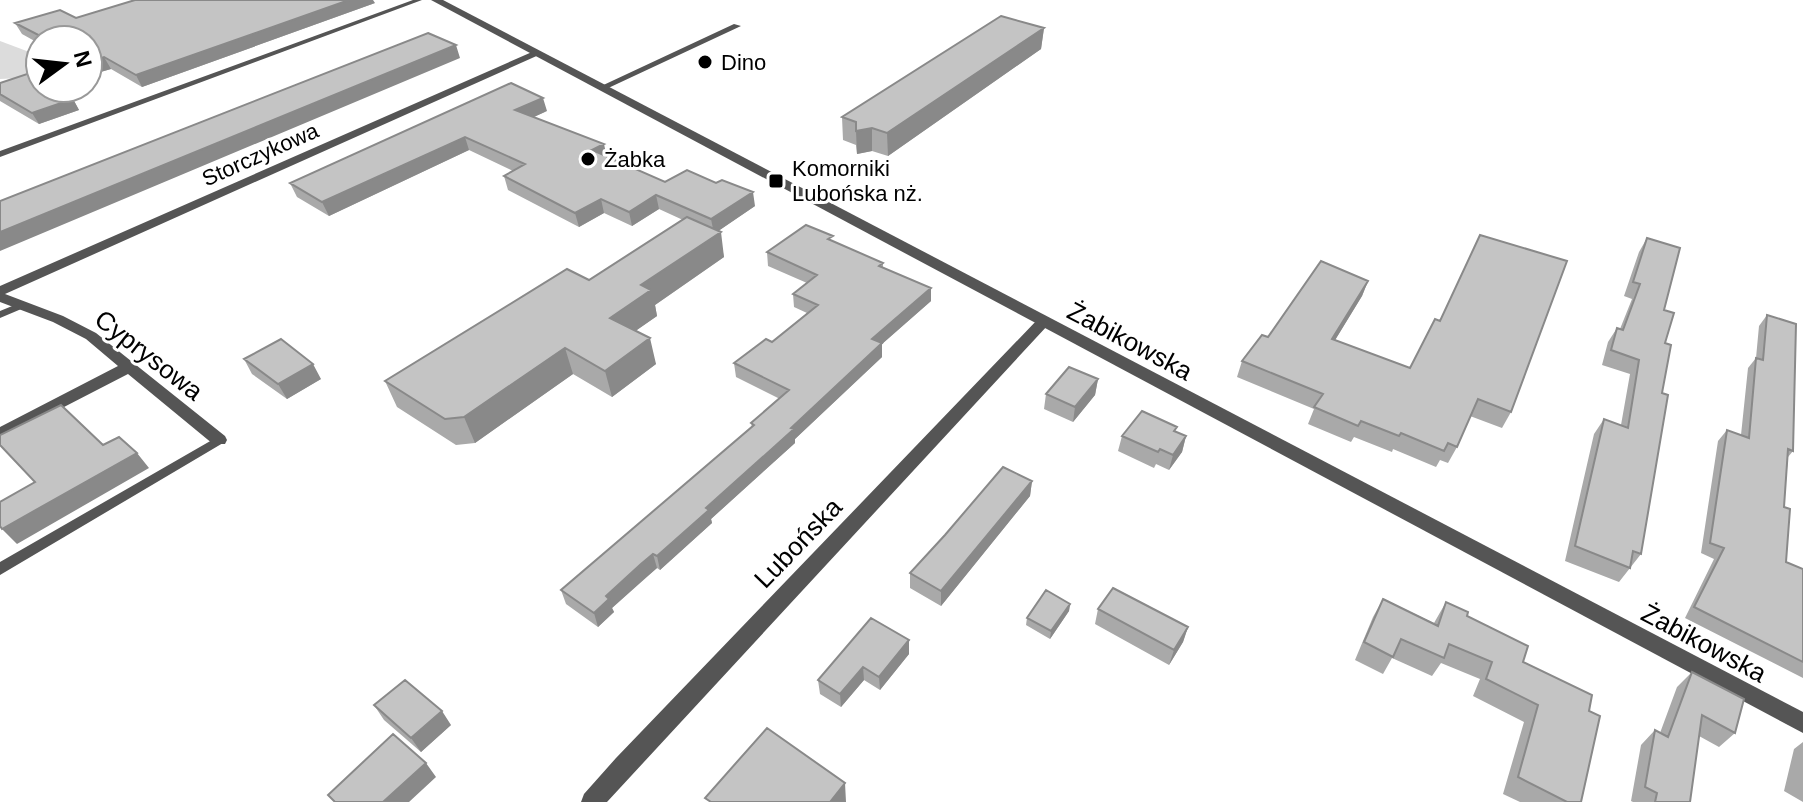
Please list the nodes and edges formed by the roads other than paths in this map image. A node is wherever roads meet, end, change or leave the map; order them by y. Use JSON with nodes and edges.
{"nodes":[{"id":1,"x":419,"y":0,"type":"edge"},
{"id":2,"x":436,"y":0,"type":"edge"},
{"id":3,"x":737,"y":26,"type":"dead end"},
{"id":4,"x":536,"y":54,"type":"junction"},
{"id":5,"x":601,"y":88,"type":"junction"},
{"id":6,"x":0,"y":154,"type":"edge"},
{"id":7,"x":0,"y":291,"type":"edge"},
{"id":8,"x":0,"y":297,"type":"edge"},
{"id":9,"x":22,"y":305,"type":"junction"},
{"id":10,"x":0,"y":315,"type":"edge"},
{"id":11,"x":1043,"y":322,"type":"junction"},
{"id":12,"x":127,"y":368,"type":"junction"},
{"id":13,"x":0,"y":434,"type":"edge"},
{"id":14,"x":219,"y":440,"type":"joint"},
{"id":15,"x":0,"y":569,"type":"edge"},
{"id":16,"x":1803,"y":723,"type":"edge"},
{"id":17,"x":592,"y":802,"type":"edge"}],
"edges":[{"from":1,"to":6,"type":"lane"},
{"from":2,"to":4,"type":"street","name":"Żabikowska"},
{"from":3,"to":5,"type":"lane"},
{"from":4,"to":5,"type":"street","name":"Żabikowska"},
{"from":4,"to":7,"type":"street","name":"Storczykowa"},
{"from":5,"to":11,"type":"street","name":"Żabikowska"},
{"from":8,"to":9,"type":"street","name":"Cyprysowa"},
{"from":9,"to":10,"type":"lane"},
{"from":9,"to":12,"type":"street","name":"Cyprysowa"},
{"from":11,"to":16,"type":"street","name":"Żabikowska"},
{"from":11,"to":17,"type":"street","name":"Lubońska"},
{"from":12,"to":13,"type":"street"},
{"from":12,"to":14,"type":"street","name":"Cyprysowa"},
{"from":14,"to":15,"type":"lane"}]}
